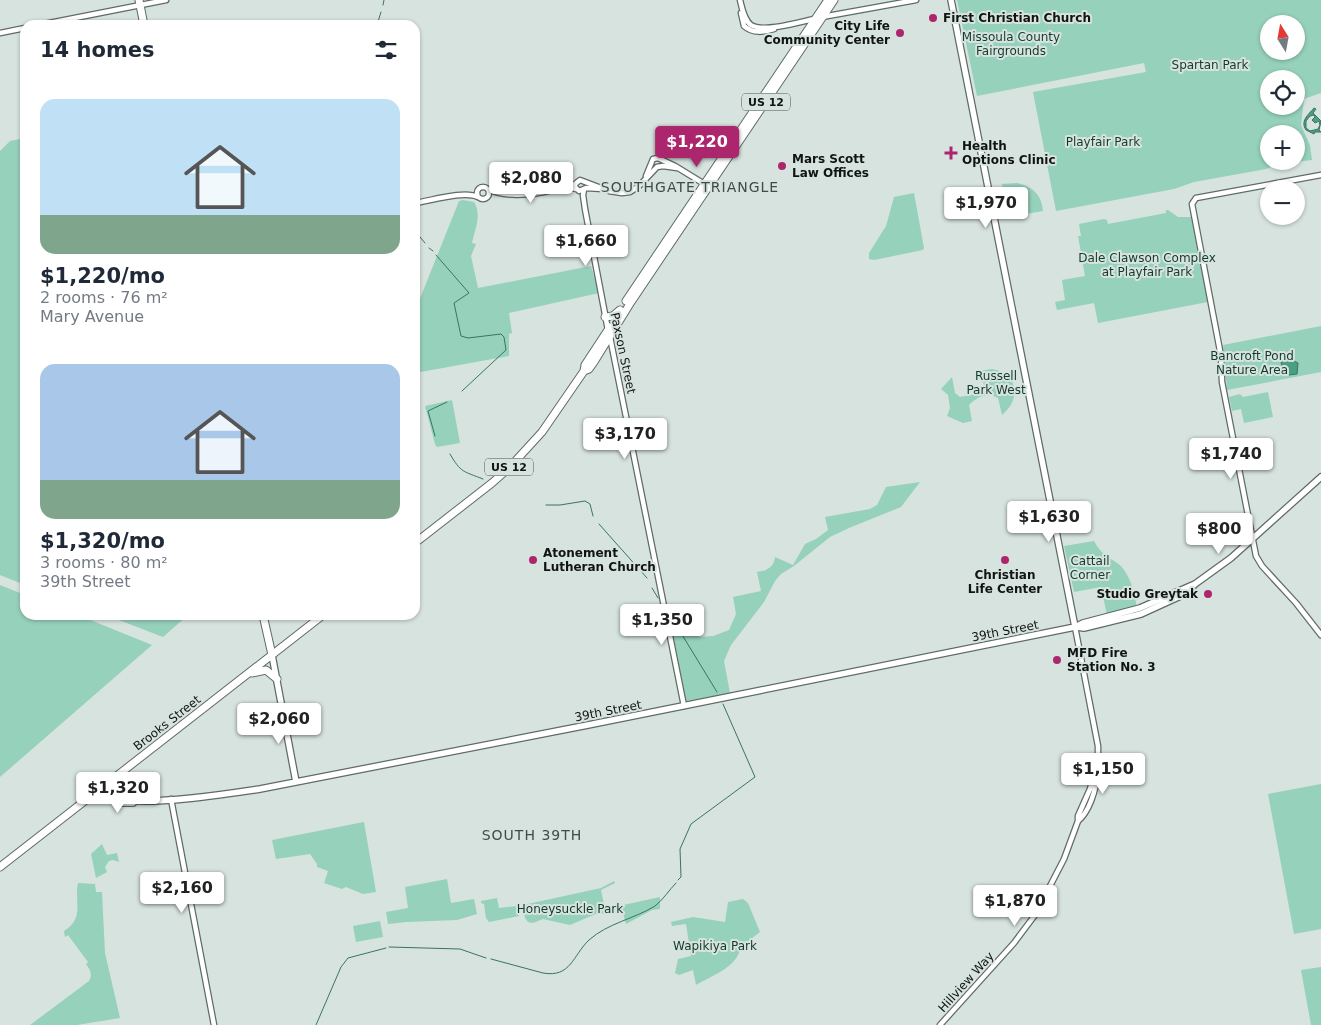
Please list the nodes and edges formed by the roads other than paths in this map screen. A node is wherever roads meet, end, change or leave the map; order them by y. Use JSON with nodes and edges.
{"nodes":[{"id":1,"x":166,"y":0,"type":"edge"},
{"id":2,"x":740,"y":0,"type":"edge"},
{"id":3,"x":828,"y":0,"type":"edge"},
{"id":4,"x":834,"y":0,"type":"edge"},
{"id":5,"x":916,"y":0,"type":"edge"},
{"id":6,"x":951,"y":0,"type":"edge"},
{"id":7,"x":140,"y":3,"type":"edge"},
{"id":8,"x":819,"y":18,"type":"junction"},
{"id":9,"x":62,"y":20,"type":"edge"},
{"id":10,"x":143,"y":20,"type":"edge"},
{"id":11,"x":20,"y":29,"type":"edge"},
{"id":12,"x":0,"y":33,"type":"edge"},
{"id":13,"x":661,"y":161,"type":"junction"},
{"id":14,"x":652,"y":162,"type":"junction"},
{"id":15,"x":658,"y":167,"type":"junction"},
{"id":16,"x":677,"y":168,"type":"junction"},
{"id":17,"x":1321,"y":175,"type":"edge"},
{"id":18,"x":644,"y":180,"type":"junction"},
{"id":19,"x":575,"y":183,"type":"junction"},
{"id":20,"x":706,"y":185,"type":"junction"},
{"id":21,"x":584,"y":186,"type":"junction"},
{"id":22,"x":478,"y":189,"type":"junction"},
{"id":23,"x":488,"y":189,"type":"junction"},
{"id":24,"x":576,"y":189,"type":"junction"},
{"id":25,"x":554,"y":190,"type":"junction"},
{"id":26,"x":506,"y":194,"type":"junction"},
{"id":27,"x":459,"y":195,"type":"junction"},
{"id":28,"x":488,"y":196,"type":"junction"},
{"id":29,"x":478,"y":197,"type":"junction"},
{"id":30,"x":420,"y":202,"type":"edge"},
{"id":31,"x":585,"y":210,"type":"junction"},
{"id":32,"x":620,"y":310,"type":"junction"},
{"id":33,"x":606,"y":317,"type":"junction"},
{"id":34,"x":609,"y":333,"type":"junction"},
{"id":35,"x":1321,"y":476,"type":"edge"},
{"id":36,"x":1253,"y":538,"type":"junction"},
{"id":37,"x":420,"y":539,"type":"edge"},
{"id":38,"x":1195,"y":584,"type":"junction"},
{"id":39,"x":1172,"y":595,"type":"junction"},
{"id":40,"x":1135,"y":616,"type":"junction"},
{"id":41,"x":264,"y":620,"type":"edge"},
{"id":42,"x":317,"y":620,"type":"edge"},
{"id":43,"x":1075,"y":627,"type":"junction"},
{"id":44,"x":1321,"y":635,"type":"edge"},
{"id":45,"x":272,"y":655,"type":"junction"},
{"id":46,"x":249,"y":674,"type":"junction"},
{"id":47,"x":277,"y":679,"type":"junction"},
{"id":48,"x":684,"y":706,"type":"junction"},
{"id":49,"x":115,"y":778,"type":"junction"},
{"id":50,"x":296,"y":782,"type":"junction"},
{"id":51,"x":91,"y":797,"type":"junction"},
{"id":52,"x":171,"y":799,"type":"junction"},
{"id":53,"x":142,"y":801,"type":"junction"},
{"id":54,"x":0,"y":867,"type":"edge"},
{"id":55,"x":214,"y":1025,"type":"edge"},
{"id":56,"x":940,"y":1025,"type":"edge"}],
"edges":[{"from":1,"to":7,"type":"street"},
{"from":2,"to":8,"type":"street"},
{"from":3,"to":8,"type":"highway","number":"US 12"},
{"from":4,"to":8,"type":"highway","number":"US 12"},
{"from":5,"to":8,"type":"street"},
{"from":6,"to":43,"type":"main road"},
{"from":7,"to":9,"type":"street"},
{"from":7,"to":10,"type":"highway"},
{"from":8,"to":20,"type":"highway","number":"US 12"},
{"from":11,"to":12,"type":"street"},
{"from":13,"to":14,"type":"street"},
{"from":13,"to":15,"type":"street"},
{"from":13,"to":16,"type":"street"},
{"from":14,"to":15,"type":"street"},
{"from":14,"to":18,"type":"street"},
{"from":15,"to":16,"type":"street"},
{"from":15,"to":18,"type":"street"},
{"from":16,"to":20,"type":"street"},
{"from":17,"to":36,"type":"street"},
{"from":18,"to":21,"type":"street"},
{"from":19,"to":21,"type":"street"},
{"from":19,"to":24,"type":"street","name":"Paxson Street"},
{"from":19,"to":25,"type":"street"},
{"from":20,"to":32,"type":"highway","number":"US 12"},
{"from":20,"to":34,"type":"highway","number":"US 12"},
{"from":21,"to":24,"type":"street"},
{"from":21,"to":31,"type":"street","name":"Paxson Street"},
{"from":22,"to":23,"type":"street"},
{"from":22,"to":27,"type":"street"},
{"from":22,"to":29,"type":"street"},
{"from":23,"to":26,"type":"street"},
{"from":23,"to":28,"type":"street"},
{"from":24,"to":25,"type":"street"},
{"from":24,"to":31,"type":"street","name":"Paxson Street"},
{"from":25,"to":26,"type":"street"},
{"from":26,"to":28,"type":"street"},
{"from":27,"to":29,"type":"street"},
{"from":27,"to":30,"type":"street"},
{"from":28,"to":29,"type":"street"},
{"from":31,"to":33,"type":"street","name":"Paxson Street"},
{"from":32,"to":33,"type":"highway"},
{"from":32,"to":34,"type":"highway","number":"US 12"},
{"from":33,"to":34,"type":"street","name":"Paxson Street"},
{"from":34,"to":37,"type":"highway","number":"US 12"},
{"from":34,"to":48,"type":"street","name":"Paxson Street"},
{"from":35,"to":36,"type":"main road"},
{"from":36,"to":38,"type":"main road"},
{"from":36,"to":44,"type":"street"},
{"from":38,"to":39,"type":"main road"},
{"from":38,"to":40,"type":"main road"},
{"from":39,"to":40,"type":"main road"},
{"from":39,"to":43,"type":"main road"},
{"from":40,"to":43,"type":"main road"},
{"from":41,"to":45,"type":"highway"},
{"from":42,"to":45,"type":"highway","name":"Brooks Street"},
{"from":43,"to":48,"type":"main road","name":"39th Street"},
{"from":43,"to":56,"type":"street","name":"Hillview Way"},
{"from":45,"to":46,"type":"highway","name":"Brooks Street"},
{"from":45,"to":47,"type":"main road"},
{"from":46,"to":47,"type":"highway"},
{"from":46,"to":49,"type":"highway","name":"Brooks Street"},
{"from":47,"to":50,"type":"main road"},
{"from":48,"to":50,"type":"main road","name":"39th Street"},
{"from":49,"to":51,"type":"highway","name":"Brooks Street"},
{"from":49,"to":53,"type":"main road","name":"39th Street"},
{"from":50,"to":52,"type":"main road","name":"39th Street"},
{"from":51,"to":53,"type":"main road","name":"39th Street"},
{"from":51,"to":54,"type":"highway","name":"Brooks Street"},
{"from":52,"to":53,"type":"main road","name":"39th Street"},
{"from":52,"to":55,"type":"street"}]}
